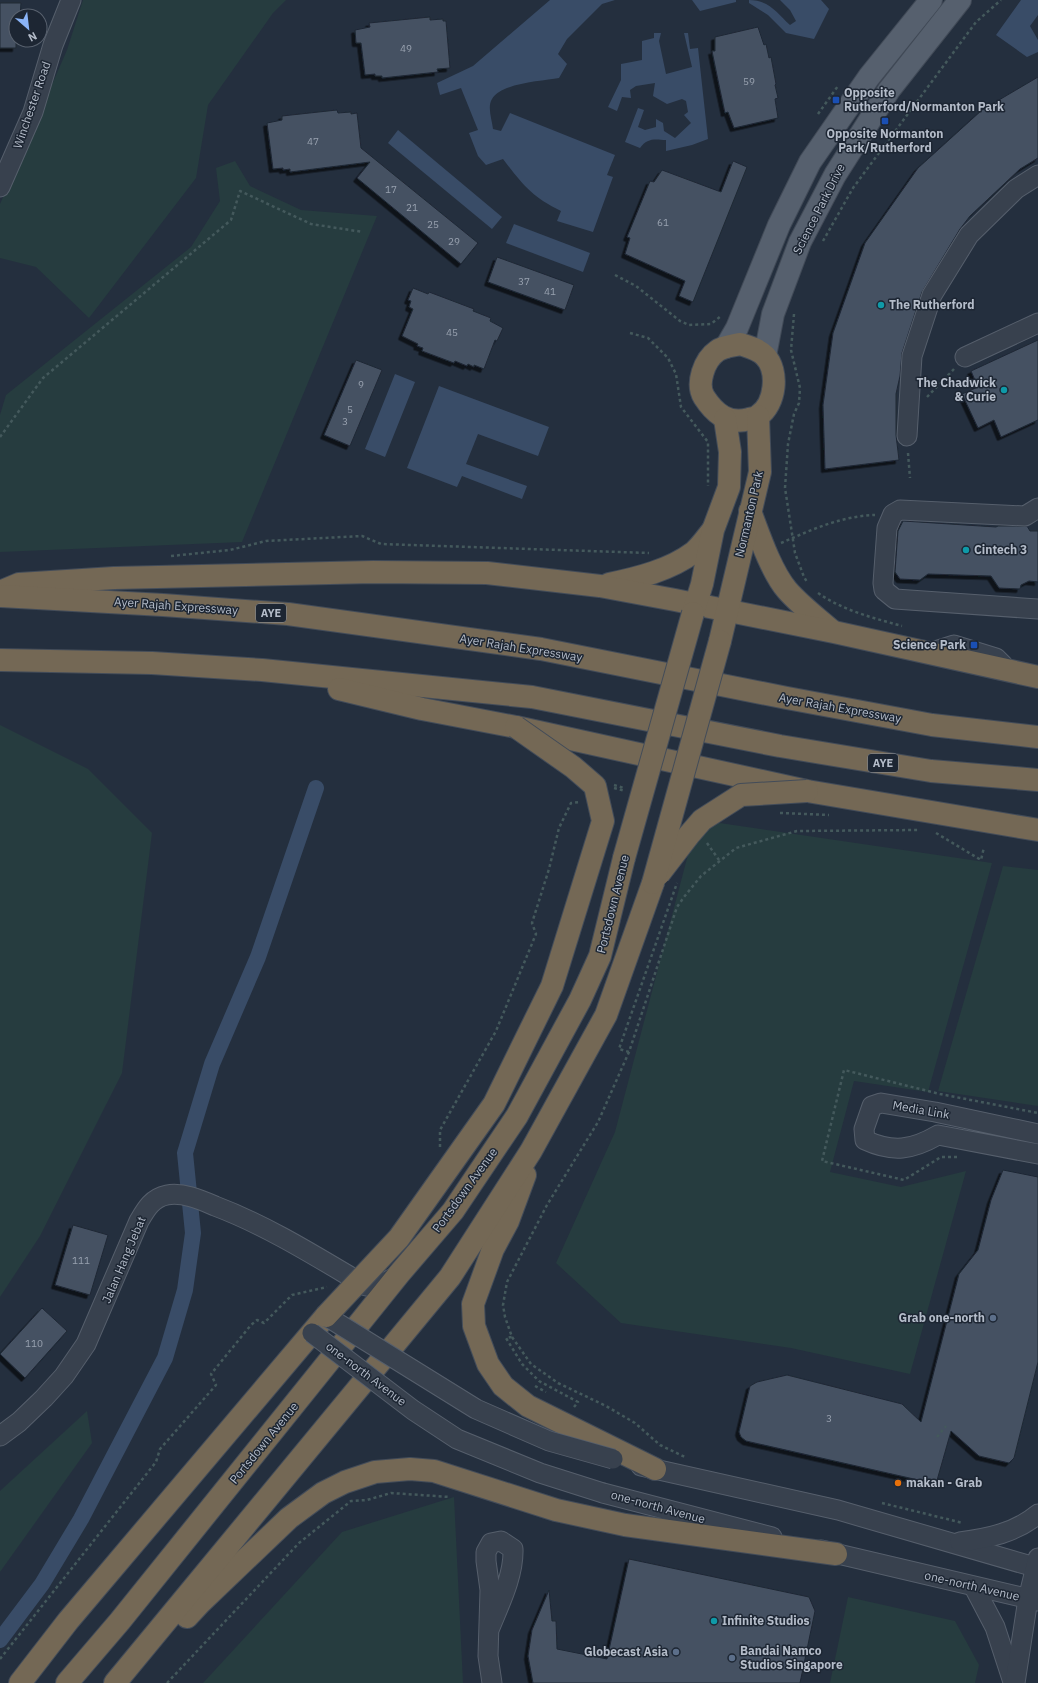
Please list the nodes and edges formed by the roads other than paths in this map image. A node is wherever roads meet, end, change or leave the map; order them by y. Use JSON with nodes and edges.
{"nodes":[{"id":1,"x":71,"y":0,"type":"edge"},
{"id":2,"x":931,"y":0,"type":"edge"},
{"id":3,"x":960,"y":0,"type":"edge"},
{"id":4,"x":918,"y":10,"type":"edge"},
{"id":5,"x":1038,"y":175,"type":"edge"},
{"id":6,"x":0,"y":187,"type":"edge"},
{"id":7,"x":1038,"y":323,"type":"edge"},
{"id":8,"x":726,"y":347,"type":"junction"},
{"id":9,"x":765,"y":356,"type":"junction"},
{"id":10,"x":965,"y":357,"type":"dead end"},
{"id":11,"x":758,"y":416,"type":"junction"},
{"id":12,"x":725,"y":419,"type":"junction"},
{"id":13,"x":907,"y":436,"type":"dead end"},
{"id":14,"x":1038,"y":508,"type":"edge"},
{"id":15,"x":750,"y":511,"type":"junction"},
{"id":16,"x":713,"y":530,"type":"junction"},
{"id":17,"x":600,"y":586,"type":"junction"},
{"id":18,"x":0,"y":592,"type":"edge"},
{"id":19,"x":0,"y":596,"type":"edge"},
{"id":20,"x":694,"y":609,"type":"junction"},
{"id":21,"x":1038,"y":609,"type":"edge"},
{"id":22,"x":726,"y":614,"type":"junction"},
{"id":23,"x":834,"y":632,"type":"junction"},
{"id":24,"x":0,"y":660,"type":"edge"},
{"id":25,"x":262,"y":670,"type":"junction"},
{"id":26,"x":1038,"y":677,"type":"edge"},
{"id":27,"x":516,"y":727,"type":"junction"},
{"id":28,"x":1038,"y":736,"type":"edge"},
{"id":29,"x":653,"y":758,"type":"junction"},
{"id":30,"x":684,"y":764,"type":"junction"},
{"id":31,"x":1038,"y":780,"type":"edge"},
{"id":32,"x":807,"y":791,"type":"junction"},
{"id":33,"x":591,"y":794,"type":"junction"},
{"id":34,"x":1038,"y":830,"type":"edge"},
{"id":35,"x":624,"y":858,"type":"junction"},
{"id":36,"x":653,"y":883,"type":"junction"},
{"id":37,"x":1038,"y":1134,"type":"edge"},
{"id":38,"x":531,"y":1151,"type":"junction"},
{"id":39,"x":1038,"y":1154,"type":"edge"},
{"id":40,"x":399,"y":1274,"type":"junction"},
{"id":41,"x":366,"y":1286,"type":"junction"},
{"id":42,"x":326,"y":1316,"type":"junction"},
{"id":43,"x":365,"y":1318,"type":"junction"},
{"id":44,"x":312,"y":1333,"type":"junction"},
{"id":45,"x":0,"y":1436,"type":"edge"},
{"id":46,"x":655,"y":1469,"type":"junction"},
{"id":47,"x":1038,"y":1514,"type":"edge"},
{"id":48,"x":952,"y":1543,"type":"junction"},
{"id":49,"x":836,"y":1554,"type":"junction"},
{"id":50,"x":1037,"y":1565,"type":"edge"},
{"id":51,"x":974,"y":1587,"type":"junction"},
{"id":52,"x":1033,"y":1600,"type":"edge"},
{"id":53,"x":489,"y":1630,"type":"dead end"},
{"id":54,"x":20,"y":1683,"type":"edge"},
{"id":55,"x":67,"y":1683,"type":"edge"},
{"id":56,"x":115,"y":1683,"type":"edge"},
{"id":57,"x":130,"y":1683,"type":"edge"},
{"id":58,"x":492,"y":1683,"type":"edge"},
{"id":59,"x":1014,"y":1683,"type":"edge"}],
"edges":[{"from":1,"to":6,"type":"street","name":"Winchester Road"},
{"from":2,"to":4,"type":"main road"},
{"from":3,"to":9,"type":"main road","name":"Science Park Drive"},
{"from":4,"to":8,"type":"main road"},
{"from":5,"to":13,"type":"street"},
{"from":7,"to":10,"type":"street"},
{"from":8,"to":9,"type":"highway"},
{"from":8,"to":12,"type":"highway"},
{"from":9,"to":11,"type":"highway"},
{"from":11,"to":12,"type":"highway"},
{"from":11,"to":15,"type":"highway","name":"Normanton Park"},
{"from":12,"to":16,"type":"highway"},
{"from":14,"to":21,"type":"street"},
{"from":15,"to":22,"type":"highway","name":"Normanton Park"},
{"from":15,"to":23,"type":"highway"},
{"from":16,"to":17,"type":"highway"},
{"from":16,"to":20,"type":"highway"},
{"from":17,"to":18,"type":"highway"},
{"from":17,"to":20,"type":"highway"},
{"from":19,"to":28,"type":"highway","name":"Ayer Rajah Expressway","number":"AYE"},
{"from":20,"to":22,"type":"highway"},
{"from":20,"to":29,"type":"highway","name":"Portsdown Avenue","bridge":true},
{"from":22,"to":23,"type":"highway"},
{"from":22,"to":30,"type":"highway","bridge":true},
{"from":23,"to":26,"type":"highway"},
{"from":24,"to":25,"type":"highway","number":"AYE"},
{"from":25,"to":27,"type":"highway"},
{"from":25,"to":31,"type":"highway","number":"AYE"},
{"from":27,"to":29,"type":"highway","bridge":true},
{"from":27,"to":33,"type":"highway","bridge":true},
{"from":29,"to":30,"type":"highway"},
{"from":29,"to":35,"type":"highway","name":"Portsdown Avenue","bridge":true},
{"from":30,"to":32,"type":"highway","bridge":true},
{"from":30,"to":36,"type":"highway","bridge":true},
{"from":32,"to":34,"type":"highway"},
{"from":32,"to":36,"type":"highway","bridge":true},
{"from":33,"to":35,"type":"highway","bridge":true},
{"from":33,"to":42,"type":"highway","bridge":true},
{"from":35,"to":40,"type":"highway","name":"Portsdown Avenue"},
{"from":36,"to":38,"type":"highway"},
{"from":37,"to":39,"type":"street","name":"Media Link"},
{"from":38,"to":46,"type":"highway"},
{"from":38,"to":56,"type":"highway"},
{"from":40,"to":41,"type":"street"},
{"from":40,"to":43,"type":"highway","name":"Portsdown Avenue"},
{"from":41,"to":43,"type":"street"},
{"from":41,"to":45,"type":"street","name":"Jalan Hang Jebat"},
{"from":42,"to":44,"type":"highway"},
{"from":42,"to":46,"type":"street","name":"one-north Avenue","bridge":true},
{"from":43,"to":55,"type":"highway","name":"Portsdown Avenue"},
{"from":44,"to":49,"type":"street","name":"one-north Avenue","bridge":true},
{"from":44,"to":54,"type":"highway"},
{"from":46,"to":48,"type":"street","name":"one-north Avenue"},
{"from":47,"to":48,"type":"street"},
{"from":48,"to":50,"type":"street","name":"one-north Avenue"},
{"from":49,"to":51,"type":"street","name":"one-north Avenue"},
{"from":49,"to":57,"type":"highway"},
{"from":50,"to":52,"type":"street"},
{"from":51,"to":52,"type":"street","name":"one-north Avenue"},
{"from":51,"to":59,"type":"street"},
{"from":52,"to":59,"type":"street"},
{"from":53,"to":58,"type":"street"}]}
